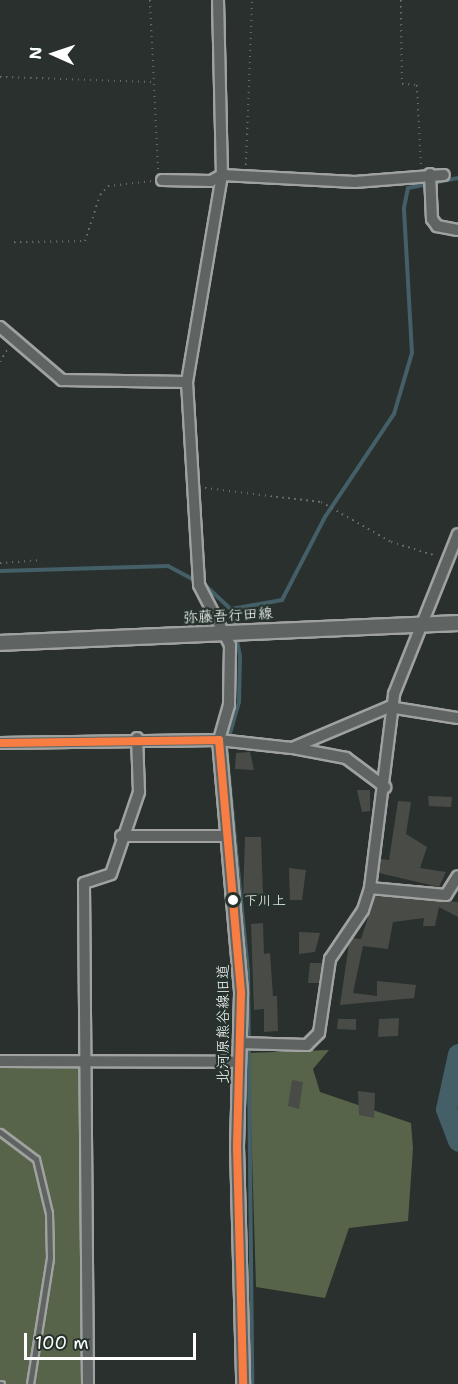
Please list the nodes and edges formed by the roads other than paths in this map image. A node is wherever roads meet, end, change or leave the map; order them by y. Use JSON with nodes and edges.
{"nodes":[{"id":1,"x":218,"y":0,"type":"edge"},
{"id":2,"x":222,"y":175,"type":"junction"},
{"id":3,"x":426,"y":175,"type":"junction"},
{"id":4,"x":444,"y":175,"type":"dead end"},
{"id":5,"x":162,"y":180,"type":"road end"},
{"id":6,"x":458,"y":230,"type":"edge"},
{"id":7,"x":0,"y":327,"type":"edge"},
{"id":8,"x":187,"y":382,"type":"junction"},
{"id":9,"x":458,"y":534,"type":"edge"},
{"id":10,"x":458,"y":623,"type":"edge"},
{"id":11,"x":422,"y":624,"type":"junction"},
{"id":12,"x":228,"y":632,"type":"junction"},
{"id":13,"x":0,"y":643,"type":"edge"},
{"id":14,"x":397,"y":706,"type":"junction"},
{"id":15,"x":458,"y":718,"type":"edge"},
{"id":16,"x":137,"y":738,"type":"junction"},
{"id":17,"x":219,"y":740,"type":"junction"},
{"id":18,"x":0,"y":743,"type":"edge"},
{"id":19,"x":292,"y":748,"type":"junction"},
{"id":20,"x":384,"y":787,"type":"junction"},
{"id":21,"x":121,"y":836,"type":"junction"},
{"id":22,"x":228,"y":836,"type":"junction"},
{"id":23,"x":458,"y":876,"type":"edge"},
{"id":24,"x":369,"y":888,"type":"junction"},
{"id":25,"x":240,"y":1042,"type":"junction"},
{"id":26,"x":0,"y":1061,"type":"edge"},
{"id":27,"x":86,"y":1062,"type":"junction"},
{"id":28,"x":240,"y":1062,"type":"junction"},
{"id":29,"x":0,"y":1132,"type":"edge"},
{"id":30,"x":30,"y":1384,"type":"edge"},
{"id":31,"x":88,"y":1384,"type":"edge"},
{"id":32,"x":243,"y":1384,"type":"edge"}],
"edges":[{"from":1,"to":2,"type":"street"},
{"from":2,"to":3,"type":"street"},
{"from":2,"to":5,"type":"street"},
{"from":2,"to":8,"type":"street"},
{"from":3,"to":4,"type":"street"},
{"from":3,"to":6,"type":"street"},
{"from":7,"to":8,"type":"street"},
{"from":8,"to":12,"type":"street"},
{"from":9,"to":11,"type":"street"},
{"from":10,"to":11,"type":"main road","name":"弥藤吾行田線"},
{"from":11,"to":12,"type":"main road","name":"弥藤吾行田線"},
{"from":11,"to":14,"type":"street"},
{"from":12,"to":13,"type":"main road","name":"弥藤吾行田線"},
{"from":12,"to":17,"type":"street"},
{"from":14,"to":15,"type":"street"},
{"from":14,"to":19,"type":"street"},
{"from":14,"to":20,"type":"street"},
{"from":16,"to":17,"type":"street"},
{"from":16,"to":18,"type":"street"},
{"from":16,"to":21,"type":"street"},
{"from":17,"to":19,"type":"street"},
{"from":17,"to":22,"type":"street","name":"北河原熊谷線旧道"},
{"from":19,"to":20,"type":"street"},
{"from":20,"to":24,"type":"street"},
{"from":21,"to":22,"type":"street"},
{"from":21,"to":27,"type":"street"},
{"from":22,"to":25,"type":"street","name":"北河原熊谷線旧道"},
{"from":23,"to":24,"type":"street"},
{"from":24,"to":25,"type":"street"},
{"from":25,"to":28,"type":"street","name":"北河原熊谷線旧道"},
{"from":26,"to":27,"type":"street"},
{"from":27,"to":28,"type":"street"},
{"from":27,"to":31,"type":"street"},
{"from":28,"to":32,"type":"street","name":"北河原熊谷線旧道"},
{"from":29,"to":30,"type":"lane"}]}
